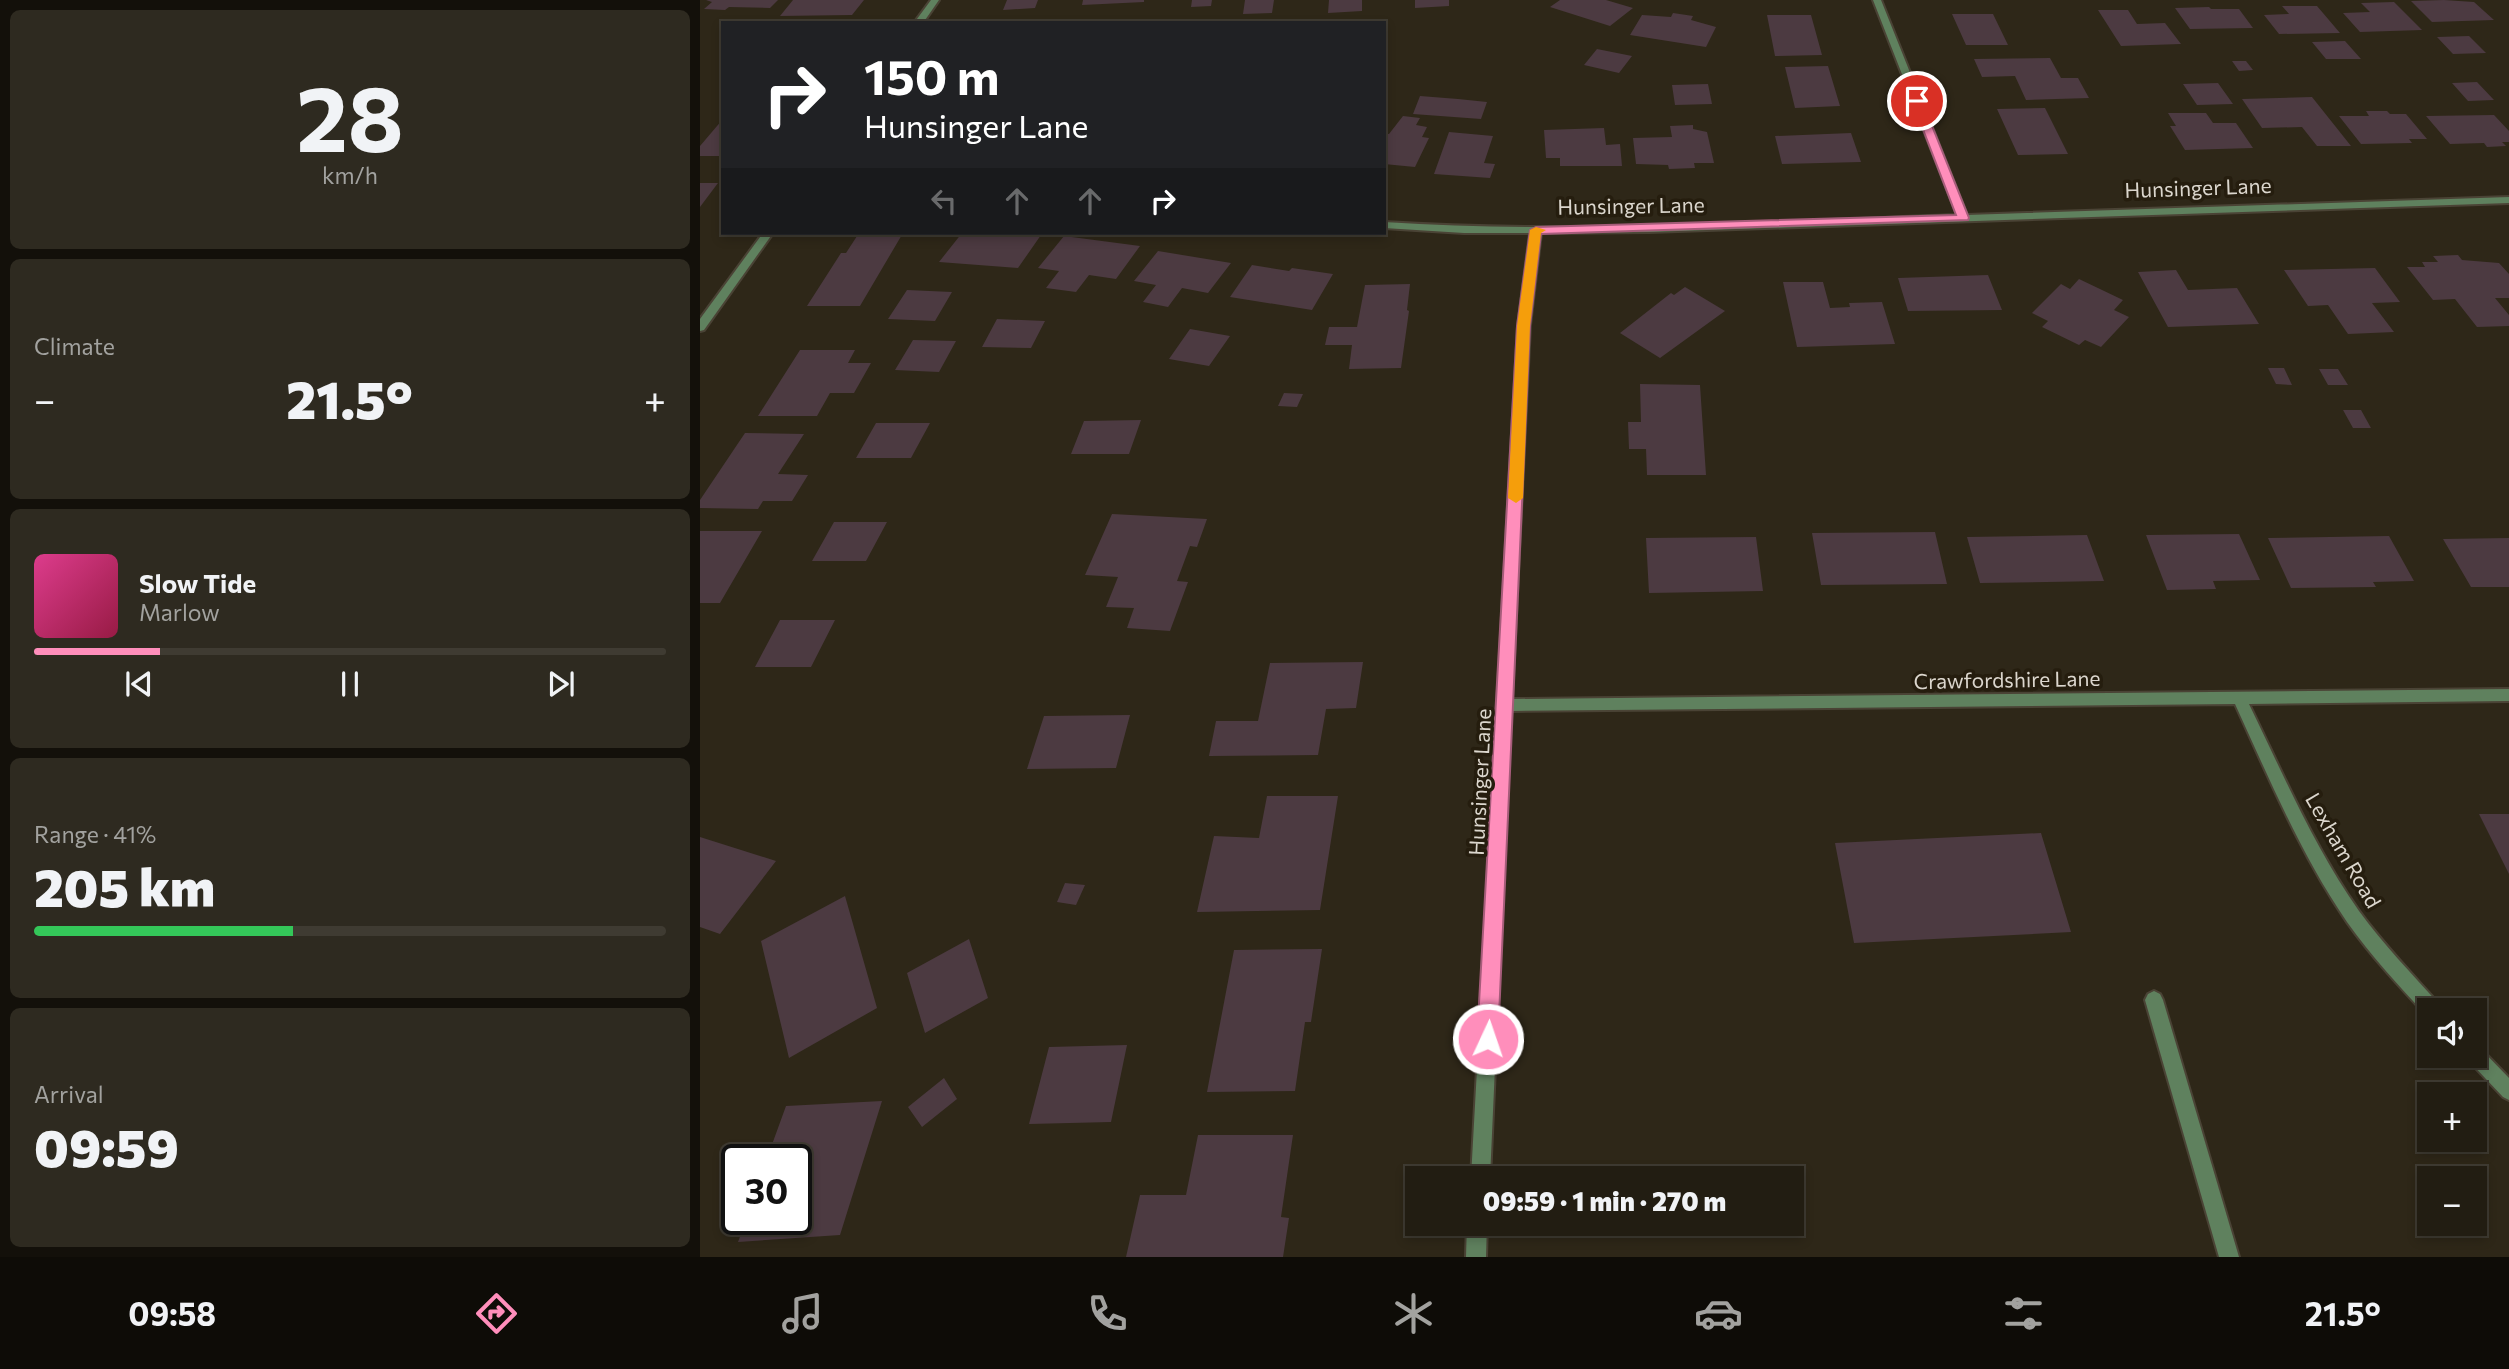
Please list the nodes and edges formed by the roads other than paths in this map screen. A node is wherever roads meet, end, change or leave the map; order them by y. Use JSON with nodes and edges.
{"nodes":[{"id":1,"x":935,"y":0,"type":"edge"},
{"id":2,"x":1877,"y":0,"type":"edge"},
{"id":3,"x":919,"y":21,"type":"edge"},
{"id":4,"x":2509,"y":200,"type":"edge"},
{"id":5,"x":1964,"y":218,"type":"junction"},
{"id":6,"x":1386,"y":225,"type":"edge"},
{"id":7,"x":1536,"y":230,"type":"junction"},
{"id":8,"x":767,"y":235,"type":"edge"},
{"id":9,"x":700,"y":327,"type":"edge"},
{"id":10,"x":2509,"y":695,"type":"edge"},
{"id":11,"x":2239,"y":698,"type":"junction"},
{"id":12,"x":1506,"y":705,"type":"junction"},
{"id":13,"x":2422,"y":998,"type":"edge"},
{"id":14,"x":2154,"y":1000,"type":"dead end"},
{"id":15,"x":2487,"y":1068,"type":"edge"},
{"id":16,"x":2509,"y":1091,"type":"edge"},
{"id":17,"x":1481,"y":1166,"type":"edge"},
{"id":18,"x":1477,"y":1236,"type":"edge"},
{"id":19,"x":1476,"y":1257,"type":"edge"},
{"id":20,"x":2229,"y":1257,"type":"edge"}],
"edges":[{"from":1,"to":3,"type":"street"},
{"from":2,"to":5,"type":"street"},
{"from":4,"to":5,"type":"street","name":"Hunsinger Lane"},
{"from":5,"to":7,"type":"street","name":"Hunsinger Lane"},
{"from":6,"to":7,"type":"street"},
{"from":7,"to":12,"type":"street","name":"Hunsinger Lane"},
{"from":8,"to":9,"type":"street"},
{"from":10,"to":11,"type":"street","name":"Crawfordshire Lane"},
{"from":11,"to":12,"type":"street","name":"Crawfordshire Lane"},
{"from":11,"to":13,"type":"street","name":"Lexham Road"},
{"from":12,"to":17,"type":"street","name":"Hunsinger Lane"},
{"from":14,"to":20,"type":"street"},
{"from":15,"to":16,"type":"street"},
{"from":18,"to":19,"type":"street"}]}
